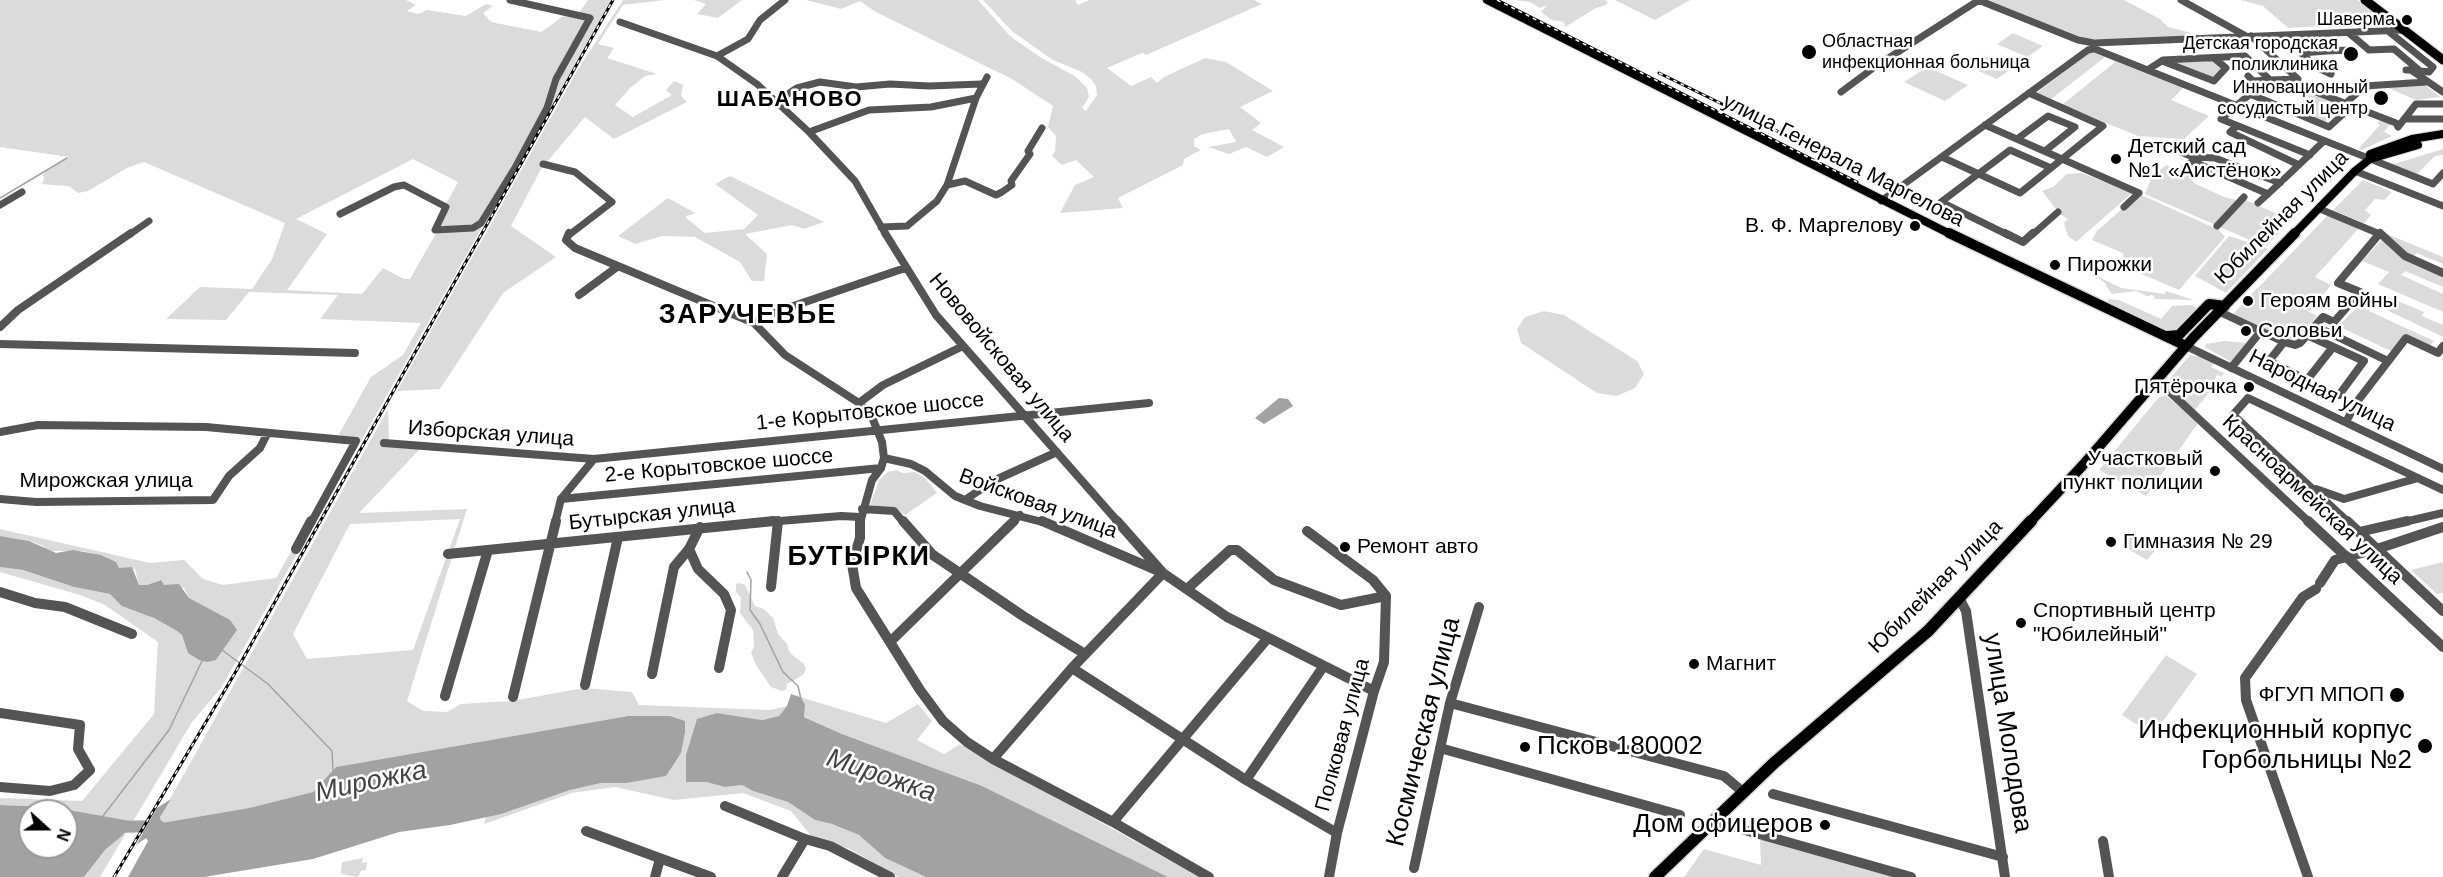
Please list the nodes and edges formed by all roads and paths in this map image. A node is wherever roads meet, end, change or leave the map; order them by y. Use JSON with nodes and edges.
{"nodes":[{"id":1,"x":510,"y":0,"type":"edge"},
{"id":2,"x":784,"y":0,"type":"edge"},
{"id":3,"x":1487,"y":0,"type":"edge"},
{"id":4,"x":1978,"y":0,"type":"edge"},
{"id":5,"x":2181,"y":0,"type":"edge"},
{"id":6,"x":2365,"y":0,"type":"edge"},
{"id":7,"x":620,"y":22,"type":"dead end"},
{"id":8,"x":2404,"y":30,"type":"junction"},
{"id":9,"x":2388,"y":31,"type":"junction"},
{"id":10,"x":2349,"y":33,"type":"junction"},
{"id":11,"x":2308,"y":34,"type":"junction"},
{"id":12,"x":2249,"y":37,"type":"junction"},
{"id":13,"x":2092,"y":46,"type":"junction"},
{"id":14,"x":2350,"y":50,"type":"dead end"},
{"id":15,"x":2327,"y":51,"type":"junction"},
{"id":16,"x":717,"y":56,"type":"junction"},
{"id":17,"x":2214,"y":58,"type":"junction"},
{"id":18,"x":2443,"y":60,"type":"edge"},
{"id":19,"x":2161,"y":61,"type":"junction"},
{"id":20,"x":2149,"y":69,"type":"junction"},
{"id":21,"x":2406,"y":70,"type":"dead end"},
{"id":22,"x":2331,"y":74,"type":"dead end"},
{"id":23,"x":2247,"y":76,"type":"dead end"},
{"id":24,"x":987,"y":77,"type":"dead end"},
{"id":25,"x":2270,"y":80,"type":"junction"},
{"id":26,"x":2443,"y":80,"type":"edge"},
{"id":27,"x":2426,"y":82,"type":"junction"},
{"id":28,"x":981,"y":84,"type":"junction"},
{"id":29,"x":2328,"y":86,"type":"dead end"},
{"id":30,"x":2443,"y":86,"type":"edge"},
{"id":31,"x":2311,"y":90,"type":"junction"},
{"id":32,"x":1841,"y":92,"type":"dead end"},
{"id":33,"x":2443,"y":92,"type":"edge"},
{"id":34,"x":2029,"y":93,"type":"junction"},
{"id":35,"x":2250,"y":94,"type":"junction"},
{"id":36,"x":976,"y":98,"type":"junction"},
{"id":37,"x":776,"y":102,"type":"junction"},
{"id":38,"x":2443,"y":104,"type":"edge"},
{"id":39,"x":2236,"y":105,"type":"junction"},
{"id":40,"x":2349,"y":105,"type":"junction"},
{"id":41,"x":2404,"y":119,"type":"junction"},
{"id":42,"x":2443,"y":119,"type":"edge"},
{"id":43,"x":1985,"y":125,"type":"junction"},
{"id":44,"x":2237,"y":126,"type":"junction"},
{"id":45,"x":1042,"y":128,"type":"dead end"},
{"id":46,"x":809,"y":132,"type":"junction"},
{"id":47,"x":2443,"y":134,"type":"edge"},
{"id":48,"x":2017,"y":139,"type":"junction"},
{"id":49,"x":2443,"y":140,"type":"edge"},
{"id":50,"x":2324,"y":141,"type":"junction"},
{"id":51,"x":2176,"y":150,"type":"dead end"},
{"id":52,"x":2045,"y":151,"type":"junction"},
{"id":53,"x":2310,"y":155,"type":"junction"},
{"id":54,"x":1942,"y":157,"type":"junction"},
{"id":55,"x":2063,"y":159,"type":"junction"},
{"id":56,"x":2192,"y":159,"type":"junction"},
{"id":57,"x":2370,"y":159,"type":"junction"},
{"id":58,"x":543,"y":164,"type":"dead end"},
{"id":59,"x":2299,"y":165,"type":"junction"},
{"id":60,"x":2051,"y":168,"type":"junction"},
{"id":61,"x":2182,"y":171,"type":"dead end"},
{"id":62,"x":2355,"y":171,"type":"junction"},
{"id":63,"x":2443,"y":173,"type":"edge"},
{"id":64,"x":1977,"y":174,"type":"junction"},
{"id":65,"x":2282,"y":181,"type":"junction"},
{"id":66,"x":2433,"y":184,"type":"junction"},
{"id":67,"x":947,"y":185,"type":"junction"},
{"id":68,"x":2443,"y":188,"type":"edge"},
{"id":69,"x":21,"y":192,"type":"dead end"},
{"id":70,"x":2268,"y":194,"type":"junction"},
{"id":71,"x":2244,"y":197,"type":"dead end"},
{"id":72,"x":1881,"y":201,"type":"junction"},
{"id":73,"x":2258,"y":203,"type":"dead end"},
{"id":74,"x":0,"y":205,"type":"edge"},
{"id":75,"x":2443,"y":206,"type":"edge"},
{"id":76,"x":2124,"y":207,"type":"dead end"},
{"id":77,"x":2320,"y":209,"type":"junction"},
{"id":78,"x":2058,"y":212,"type":"dead end"},
{"id":79,"x":340,"y":214,"type":"dead end"},
{"id":80,"x":148,"y":221,"type":"dead end"},
{"id":81,"x":2217,"y":226,"type":"dead end"},
{"id":82,"x":881,"y":227,"type":"junction"},
{"id":83,"x":2380,"y":233,"type":"junction"},
{"id":84,"x":617,"y":267,"type":"junction"},
{"id":85,"x":905,"y":268,"type":"junction"},
{"id":86,"x":2443,"y":273,"type":"edge"},
{"id":87,"x":579,"y":295,"type":"dead end"},
{"id":88,"x":2222,"y":309,"type":"junction"},
{"id":89,"x":754,"y":323,"type":"junction"},
{"id":90,"x":0,"y":327,"type":"edge"},
{"id":91,"x":2315,"y":327,"type":"junction"},
{"id":92,"x":2261,"y":331,"type":"junction"},
{"id":93,"x":2307,"y":335,"type":"junction"},
{"id":94,"x":2165,"y":336,"type":"junction"},
{"id":95,"x":2284,"y":342,"type":"junction"},
{"id":96,"x":0,"y":344,"type":"edge"},
{"id":97,"x":963,"y":346,"type":"junction"},
{"id":98,"x":2186,"y":346,"type":"junction"},
{"id":99,"x":2443,"y":346,"type":"edge"},
{"id":100,"x":2333,"y":347,"type":"junction"},
{"id":101,"x":355,"y":353,"type":"dead end"},
{"id":102,"x":2388,"y":361,"type":"junction"},
{"id":103,"x":2231,"y":368,"type":"junction"},
{"id":104,"x":2156,"y":380,"type":"junction"},
{"id":105,"x":2339,"y":395,"type":"dead end"},
{"id":106,"x":859,"y":403,"type":"junction"},
{"id":107,"x":1149,"y":403,"type":"dead end"},
{"id":108,"x":1023,"y":414,"type":"junction"},
{"id":109,"x":2346,"y":422,"type":"junction"},
{"id":110,"x":877,"y":430,"type":"junction"},
{"id":111,"x":0,"y":432,"type":"edge"},
{"id":112,"x":267,"y":434,"type":"junction"},
{"id":113,"x":384,"y":443,"type":"dead end"},
{"id":114,"x":1057,"y":452,"type":"junction"},
{"id":115,"x":884,"y":458,"type":"junction"},
{"id":116,"x":594,"y":459,"type":"junction"},
{"id":117,"x":881,"y":468,"type":"junction"},
{"id":118,"x":2443,"y":469,"type":"edge"},
{"id":119,"x":2418,"y":478,"type":"junction"},
{"id":120,"x":2310,"y":487,"type":"junction"},
{"id":121,"x":2443,"y":490,"type":"edge"},
{"id":122,"x":0,"y":499,"type":"edge"},
{"id":123,"x":561,"y":499,"type":"junction"},
{"id":124,"x":965,"y":500,"type":"junction"},
{"id":125,"x":861,"y":513,"type":"junction"},
{"id":126,"x":2443,"y":513,"type":"edge"},
{"id":127,"x":1020,"y":515,"type":"junction"},
{"id":128,"x":778,"y":521,"type":"junction"},
{"id":129,"x":700,"y":527,"type":"junction"},
{"id":130,"x":2443,"y":527,"type":"edge"},
{"id":131,"x":1307,"y":531,"type":"dead end"},
{"id":132,"x":2359,"y":532,"type":"junction"},
{"id":133,"x":618,"y":537,"type":"junction"},
{"id":134,"x":552,"y":543,"type":"junction"},
{"id":135,"x":296,"y":549,"type":"dead end"},
{"id":136,"x":688,"y":549,"type":"junction"},
{"id":137,"x":2378,"y":549,"type":"junction"},
{"id":138,"x":488,"y":550,"type":"junction"},
{"id":139,"x":448,"y":554,"type":"dead end"},
{"id":140,"x":2347,"y":557,"type":"junction"},
{"id":141,"x":960,"y":573,"type":"junction"},
{"id":142,"x":1163,"y":573,"type":"junction"},
{"id":143,"x":771,"y":587,"type":"dead end"},
{"id":144,"x":1187,"y":590,"type":"junction"},
{"id":145,"x":0,"y":592,"type":"edge"},
{"id":146,"x":1386,"y":596,"type":"junction"},
{"id":147,"x":1959,"y":598,"type":"junction"},
{"id":148,"x":1479,"y":607,"type":"dead end"},
{"id":149,"x":2443,"y":611,"type":"edge"},
{"id":150,"x":132,"y":634,"type":"dead end"},
{"id":151,"x":1267,"y":639,"type":"junction"},
{"id":152,"x":891,"y":641,"type":"junction"},
{"id":153,"x":2443,"y":647,"type":"edge"},
{"id":154,"x":1085,"y":654,"type":"junction"},
{"id":155,"x":1323,"y":667,"type":"junction"},
{"id":156,"x":719,"y":668,"type":"dead end"},
{"id":157,"x":1072,"y":668,"type":"junction"},
{"id":158,"x":652,"y":674,"type":"dead end"},
{"id":159,"x":585,"y":685,"type":"dead end"},
{"id":160,"x":1374,"y":691,"type":"junction"},
{"id":161,"x":445,"y":696,"type":"dead end"},
{"id":162,"x":513,"y":697,"type":"dead end"},
{"id":163,"x":1450,"y":703,"type":"junction"},
{"id":164,"x":0,"y":713,"type":"edge"},
{"id":165,"x":1181,"y":739,"type":"junction"},
{"id":166,"x":1440,"y":748,"type":"junction"},
{"id":167,"x":993,"y":759,"type":"junction"},
{"id":168,"x":1246,"y":780,"type":"junction"},
{"id":169,"x":0,"y":787,"type":"edge"},
{"id":170,"x":1743,"y":792,"type":"junction"},
{"id":171,"x":1773,"y":794,"type":"dead end"},
{"id":172,"x":725,"y":806,"type":"dead end"},
{"id":173,"x":1680,"y":815,"type":"dead end"},
{"id":174,"x":1713,"y":821,"type":"junction"},
{"id":175,"x":1113,"y":822,"type":"junction"},
{"id":176,"x":586,"y":831,"type":"dead end"},
{"id":177,"x":1337,"y":833,"type":"junction"},
{"id":178,"x":805,"y":839,"type":"junction"},
{"id":179,"x":2103,"y":841,"type":"dead end"},
{"id":180,"x":2004,"y":856,"type":"junction"},
{"id":181,"x":660,"y":859,"type":"junction"},
{"id":182,"x":1414,"y":868,"type":"dead end"},
{"id":183,"x":655,"y":877,"type":"edge"},
{"id":184,"x":711,"y":877,"type":"edge"},
{"id":185,"x":782,"y":877,"type":"edge"},
{"id":186,"x":890,"y":877,"type":"edge"},
{"id":187,"x":1209,"y":877,"type":"edge"},
{"id":188,"x":1329,"y":877,"type":"edge"},
{"id":189,"x":1655,"y":877,"type":"edge"},
{"id":190,"x":1911,"y":877,"type":"edge"},
{"id":191,"x":2005,"y":877,"type":"edge"},
{"id":192,"x":2109,"y":877,"type":"edge"},
{"id":193,"x":2308,"y":877,"type":"edge"}],
"edges":[{"from":1,"to":79,"type":"street"},
{"from":2,"to":16,"type":"street"},
{"from":3,"to":72,"type":"main road","name":"улица Генерала Маргелова"},
{"from":4,"to":13,"type":"street"},
{"from":4,"to":32,"type":"street"},
{"from":5,"to":12,"type":"street"},
{"from":6,"to":8,"type":"highway"},
{"from":7,"to":16,"type":"street","name":"Нововойсковая улица"},
{"from":8,"to":9,"type":"street"},
{"from":8,"to":18,"type":"highway"},
{"from":9,"to":10,"type":"street"},
{"from":9,"to":10,"type":"street"},
{"from":10,"to":11,"type":"street"},
{"from":11,"to":12,"type":"street"},
{"from":11,"to":15,"type":"street"},
{"from":12,"to":13,"type":"street"},
{"from":12,"to":25,"type":"street"},
{"from":13,"to":20,"type":"street"},
{"from":13,"to":34,"type":"street"},
{"from":14,"to":15,"type":"street"},
{"from":15,"to":22,"type":"street"},
{"from":16,"to":37,"type":"street","name":"Нововойсковая улица"},
{"from":17,"to":19,"type":"street"},
{"from":17,"to":19,"type":"street"},
{"from":17,"to":25,"type":"street"},
{"from":19,"to":20,"type":"street"},
{"from":20,"to":39,"type":"street"},
{"from":21,"to":27,"type":"street"},
{"from":23,"to":25,"type":"street"},
{"from":24,"to":28,"type":"street"},
{"from":26,"to":30,"type":"street"},
{"from":27,"to":33,"type":"street"},
{"from":27,"to":40,"type":"street"},
{"from":28,"to":36,"type":"street"},
{"from":28,"to":37,"type":"street"},
{"from":29,"to":31,"type":"street"},
{"from":31,"to":35,"type":"street"},
{"from":31,"to":40,"type":"street"},
{"from":34,"to":43,"type":"street"},
{"from":34,"to":55,"type":"street"},
{"from":35,"to":39,"type":"street"},
{"from":35,"to":40,"type":"street"},
{"from":36,"to":46,"type":"street"},
{"from":36,"to":67,"type":"street"},
{"from":37,"to":46,"type":"street","name":"Нововойсковая улица"},
{"from":38,"to":41,"type":"street"},
{"from":39,"to":44,"type":"street"},
{"from":39,"to":50,"type":"street"},
{"from":40,"to":41,"type":"street"},
{"from":41,"to":42,"type":"street"},
{"from":43,"to":48,"type":"street"},
{"from":43,"to":54,"type":"street"},
{"from":44,"to":53,"type":"street"},
{"from":44,"to":59,"type":"street"},
{"from":45,"to":67,"type":"street"},
{"from":46,"to":82,"type":"street","name":"Нововойсковая улица"},
{"from":47,"to":57,"type":"main road","name":"Юбилейная улица"},
{"from":48,"to":52,"type":"street"},
{"from":48,"to":52,"type":"street"},
{"from":49,"to":57,"type":"main road","name":"Юбилейная улица"},
{"from":50,"to":53,"type":"street"},
{"from":50,"to":57,"type":"street"},
{"from":51,"to":56,"type":"street"},
{"from":52,"to":55,"type":"street"},
{"from":53,"to":59,"type":"street"},
{"from":54,"to":64,"type":"street"},
{"from":54,"to":72,"type":"street"},
{"from":55,"to":60,"type":"street"},
{"from":55,"to":76,"type":"street"},
{"from":56,"to":61,"type":"street"},
{"from":56,"to":65,"type":"street"},
{"from":56,"to":70,"type":"street"},
{"from":57,"to":62,"type":"main road","name":"Юбилейная улица"},
{"from":57,"to":66,"type":"street"},
{"from":58,"to":84,"type":"street"},
{"from":59,"to":65,"type":"street"},
{"from":60,"to":64,"type":"street"},
{"from":60,"to":64,"type":"street"},
{"from":62,"to":75,"type":"street"},
{"from":62,"to":77,"type":"main road","name":"Юбилейная улица"},
{"from":63,"to":66,"type":"street"},
{"from":64,"to":78,"type":"street"},
{"from":65,"to":70,"type":"street"},
{"from":66,"to":68,"type":"street"},
{"from":67,"to":82,"type":"street"},
{"from":69,"to":74,"type":"street"},
{"from":70,"to":73,"type":"street"},
{"from":71,"to":81,"type":"street"},
{"from":72,"to":94,"type":"main road","name":"улица Генерала Маргелова"},
{"from":77,"to":83,"type":"street"},
{"from":77,"to":88,"type":"main road","name":"Юбилейная улица"},
{"from":80,"to":90,"type":"street"},
{"from":82,"to":85,"type":"street","name":"Нововойсковая улица"},
{"from":83,"to":86,"type":"street"},
{"from":83,"to":91,"type":"street"},
{"from":84,"to":87,"type":"street"},
{"from":84,"to":89,"type":"street"},
{"from":85,"to":89,"type":"street"},
{"from":85,"to":97,"type":"street","name":"Нововойсковая улица"},
{"from":88,"to":92,"type":"street"},
{"from":88,"to":94,"type":"main road","name":"Юбилейная улица"},
{"from":88,"to":98,"type":"main road","name":"Юбилейная улица"},
{"from":89,"to":106,"type":"street"},
{"from":91,"to":93,"type":"street"},
{"from":91,"to":102,"type":"street"},
{"from":92,"to":95,"type":"street"},
{"from":92,"to":103,"type":"street"},
{"from":93,"to":95,"type":"street"},
{"from":93,"to":100,"type":"street"},
{"from":94,"to":98,"type":"main road","name":"улица Генерала Маргелова"},
{"from":95,"to":100,"type":"street"},
{"from":96,"to":101,"type":"street"},
{"from":97,"to":106,"type":"street"},
{"from":97,"to":108,"type":"street","name":"Нововойсковая улица"},
{"from":98,"to":103,"type":"street","name":"Народная улица"},
{"from":98,"to":104,"type":"main road","name":"Юбилейная улица"},
{"from":99,"to":102,"type":"street"},
{"from":100,"to":105,"type":"street"},
{"from":102,"to":109,"type":"street"},
{"from":103,"to":109,"type":"street","name":"Народная улица"},
{"from":104,"to":140,"type":"street","name":"Красноармейская улица"},
{"from":104,"to":147,"type":"main road","name":"Юбилейная улица"},
{"from":106,"to":110,"type":"street"},
{"from":107,"to":108,"type":"street","name":"1-е Корытовское шоссе"},
{"from":108,"to":110,"type":"street","name":"1-е Корытовское шоссе"},
{"from":108,"to":114,"type":"street","name":"Нововойсковая улица"},
{"from":109,"to":118,"type":"street","name":"Народная улица"},
{"from":110,"to":115,"type":"street"},
{"from":110,"to":116,"type":"street","name":"1-е Корытовское шоссе"},
{"from":111,"to":112,"type":"street"},
{"from":112,"to":122,"type":"street","name":"Мирожская улица"},
{"from":112,"to":135,"type":"street"},
{"from":113,"to":116,"type":"street","name":"Изборская улица"},
{"from":114,"to":124,"type":"street"},
{"from":114,"to":142,"type":"street","name":"Нововойсковая улица"},
{"from":115,"to":117,"type":"street"},
{"from":115,"to":124,"type":"street","name":"Войсковая улица"},
{"from":116,"to":123,"type":"street"},
{"from":117,"to":123,"type":"street","name":"2-е Корытовское шоссе"},
{"from":117,"to":125,"type":"street"},
{"from":119,"to":120,"type":"street"},
{"from":119,"to":120,"type":"street"},
{"from":119,"to":121,"type":"street"},
{"from":120,"to":132,"type":"street"},
{"from":123,"to":134,"type":"street"},
{"from":124,"to":127,"type":"street","name":"Войсковая улица"},
{"from":125,"to":128,"type":"street","name":"Бутырская улица"},
{"from":125,"to":141,"type":"street","name":"Бутырская улица"},
{"from":125,"to":152,"type":"street"},
{"from":126,"to":132,"type":"street"},
{"from":127,"to":141,"type":"street"},
{"from":127,"to":142,"type":"street","name":"Войсковая улица"},
{"from":128,"to":129,"type":"street","name":"Бутырская улица"},
{"from":128,"to":143,"type":"street"},
{"from":129,"to":133,"type":"street","name":"Бутырская улица"},
{"from":129,"to":136,"type":"street"},
{"from":130,"to":137,"type":"street"},
{"from":131,"to":146,"type":"street"},
{"from":132,"to":137,"type":"street"},
{"from":133,"to":134,"type":"street","name":"Бутырская улица"},
{"from":133,"to":159,"type":"street"},
{"from":134,"to":138,"type":"street","name":"Бутырская улица"},
{"from":134,"to":162,"type":"street"},
{"from":136,"to":156,"type":"street"},
{"from":136,"to":158,"type":"street"},
{"from":137,"to":140,"type":"street"},
{"from":137,"to":149,"type":"street"},
{"from":138,"to":139,"type":"street","name":"Бутырская улица"},
{"from":138,"to":161,"type":"street"},
{"from":140,"to":153,"type":"street","name":"Красноармейская улица"},
{"from":140,"to":193,"type":"street"},
{"from":141,"to":152,"type":"street"},
{"from":141,"to":154,"type":"street","name":"Бутырская улица"},
{"from":142,"to":144,"type":"street","name":"Войсковая улица"},
{"from":142,"to":154,"type":"street"},
{"from":144,"to":146,"type":"street"},
{"from":144,"to":151,"type":"street","name":"Войсковая улица"},
{"from":145,"to":150,"type":"street"},
{"from":146,"to":160,"type":"street","name":"Полковая улица"},
{"from":147,"to":170,"type":"main road","name":"Юбилейная улица"},
{"from":147,"to":180,"type":"street","name":"улица Молодова"},
{"from":148,"to":163,"type":"street","name":"Космическая улица"},
{"from":151,"to":155,"type":"street","name":"Войсковая улица"},
{"from":151,"to":165,"type":"street"},
{"from":152,"to":167,"type":"street"},
{"from":154,"to":157,"type":"street"},
{"from":155,"to":160,"type":"street","name":"Войсковая улица"},
{"from":155,"to":168,"type":"street"},
{"from":157,"to":165,"type":"street"},
{"from":157,"to":167,"type":"street"},
{"from":160,"to":177,"type":"street","name":"Полковая улица"},
{"from":163,"to":166,"type":"street","name":"Космическая улица"},
{"from":163,"to":170,"type":"street"},
{"from":164,"to":169,"type":"street"},
{"from":165,"to":168,"type":"street"},
{"from":165,"to":175,"type":"street"},
{"from":166,"to":173,"type":"street"},
{"from":166,"to":182,"type":"street","name":"Космическая улица"},
{"from":167,"to":175,"type":"street"},
{"from":168,"to":177,"type":"street"},
{"from":170,"to":174,"type":"main road","name":"Юбилейная улица"},
{"from":171,"to":180,"type":"street"},
{"from":172,"to":178,"type":"street"},
{"from":174,"to":189,"type":"main road","name":"Юбилейная улица"},
{"from":174,"to":190,"type":"street"},
{"from":175,"to":187,"type":"street"},
{"from":176,"to":181,"type":"street"},
{"from":177,"to":188,"type":"street","name":"Полковая улица"},
{"from":178,"to":185,"type":"street"},
{"from":178,"to":186,"type":"street"},
{"from":179,"to":192,"type":"street"},
{"from":180,"to":191,"type":"street","name":"улица Молодова"},
{"from":181,"to":183,"type":"street"},
{"from":181,"to":184,"type":"street"}]}
